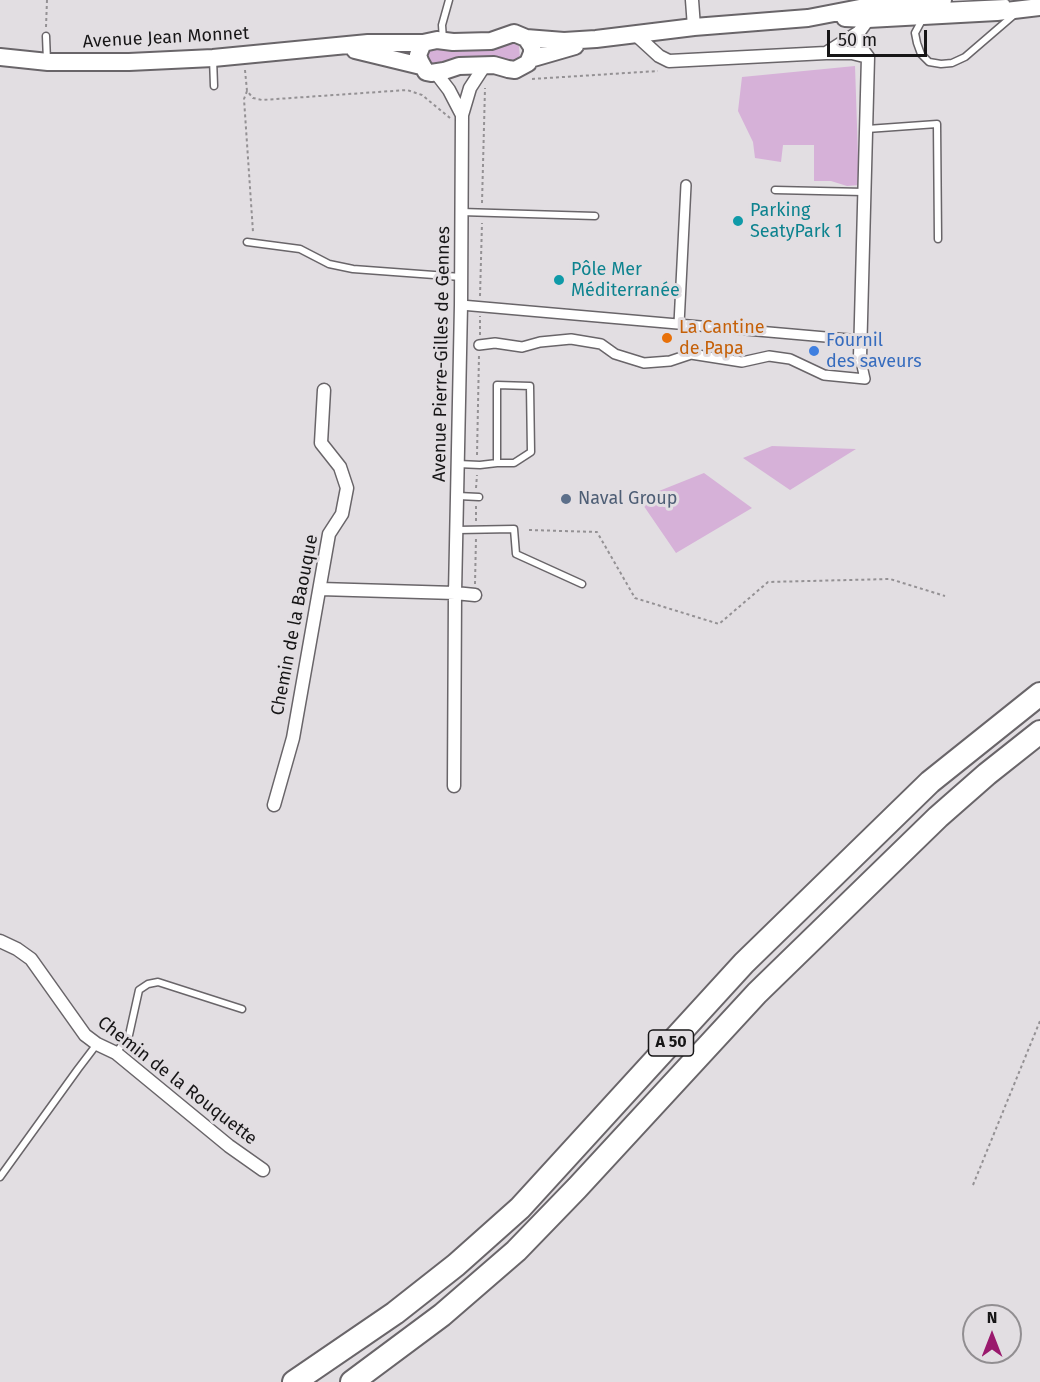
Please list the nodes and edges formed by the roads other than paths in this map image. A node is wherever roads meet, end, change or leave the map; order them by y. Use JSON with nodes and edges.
{"nodes":[{"id":1,"x":449,"y":0,"type":"edge"},
{"id":2,"x":692,"y":0,"type":"edge"},
{"id":3,"x":943,"y":0,"type":"edge"},
{"id":4,"x":882,"y":2,"type":"edge"},
{"id":5,"x":1033,"y":5,"type":"edge"},
{"id":6,"x":925,"y":15,"type":"junction"},
{"id":7,"x":808,"y":18,"type":"junction"},
{"id":8,"x":863,"y":25,"type":"junction"},
{"id":9,"x":694,"y":27,"type":"junction"},
{"id":10,"x":635,"y":34,"type":"junction"},
{"id":11,"x":46,"y":36,"type":"road end"},
{"id":12,"x":526,"y":38,"type":"junction"},
{"id":13,"x":596,"y":39,"type":"junction"},
{"id":14,"x":443,"y":41,"type":"junction"},
{"id":15,"x":423,"y":43,"type":"junction"},
{"id":16,"x":333,"y":47,"type":"junction"},
{"id":17,"x":826,"y":53,"type":"junction"},
{"id":18,"x":0,"y":57,"type":"edge"},
{"id":19,"x":868,"y":57,"type":"junction"},
{"id":20,"x":213,"y":58,"type":"junction"},
{"id":21,"x":530,"y":59,"type":"junction"},
{"id":22,"x":48,"y":62,"type":"junction"},
{"id":23,"x":429,"y":69,"type":"junction"},
{"id":24,"x":485,"y":74,"type":"junction"},
{"id":25,"x":214,"y":86,"type":"dead end"},
{"id":26,"x":462,"y":115,"type":"junction"},
{"id":27,"x":866,"y":129,"type":"junction"},
{"id":28,"x":686,"y":185,"type":"dead end"},
{"id":29,"x":776,"y":190,"type":"dead end"},
{"id":30,"x":865,"y":192,"type":"junction"},
{"id":31,"x":462,"y":212,"type":"junction"},
{"id":32,"x":595,"y":216,"type":"dead end"},
{"id":33,"x":938,"y":239,"type":"dead end"},
{"id":34,"x":250,"y":243,"type":"road end"},
{"id":35,"x":461,"y":277,"type":"junction"},
{"id":36,"x":460,"y":305,"type":"junction"},
{"id":37,"x":679,"y":324,"type":"junction"},
{"id":38,"x":860,"y":340,"type":"junction"},
{"id":39,"x":479,"y":345,"type":"road end"},
{"id":40,"x":860,"y":357,"type":"joint"},
{"id":41,"x":324,"y":390,"type":"dead end"},
{"id":42,"x":497,"y":463,"type":"junction"},
{"id":43,"x":458,"y":464,"type":"junction"},
{"id":44,"x":458,"y":496,"type":"junction"},
{"id":45,"x":479,"y":497,"type":"dead end"},
{"id":46,"x":457,"y":530,"type":"junction"},
{"id":47,"x":582,"y":584,"type":"dead end"},
{"id":48,"x":320,"y":589,"type":"junction"},
{"id":49,"x":455,"y":593,"type":"junction"},
{"id":50,"x":475,"y":595,"type":"dead end"},
{"id":51,"x":1040,"y":694,"type":"edge"},
{"id":52,"x":1040,"y":732,"type":"edge"},
{"id":53,"x":454,"y":786,"type":"dead end"},
{"id":54,"x":274,"y":805,"type":"dead end"},
{"id":55,"x":0,"y":941,"type":"edge"},
{"id":56,"x":242,"y":1009,"type":"dead end"},
{"id":57,"x":97,"y":1044,"type":"junction"},
{"id":58,"x":116,"y":1053,"type":"junction"},
{"id":59,"x":263,"y":1170,"type":"dead end"},
{"id":60,"x":0,"y":1177,"type":"edge"},
{"id":61,"x":294,"y":1382,"type":"edge"},
{"id":62,"x":352,"y":1382,"type":"edge"}],
"edges":[{"from":1,"to":14,"type":"lane"},
{"from":2,"to":9,"type":"street"},
{"from":3,"to":4,"type":"main road"},
{"from":4,"to":7,"type":"main road"},
{"from":4,"to":8,"type":"street"},
{"from":5,"to":6,"type":"main road"},
{"from":5,"to":6,"type":"lane"},
{"from":6,"to":8,"type":"main road"},
{"from":7,"to":8,"type":"main road"},
{"from":7,"to":9,"type":"main road"},
{"from":8,"to":17,"type":"street"},
{"from":8,"to":19,"type":"street"},
{"from":9,"to":10,"type":"main road"},
{"from":10,"to":13,"type":"main road"},
{"from":10,"to":17,"type":"street"},
{"from":11,"to":22,"type":"lane"},
{"from":12,"to":13,"type":"main road"},
{"from":12,"to":14,"type":"main road","name":"Avenue Jean Monnet"},
{"from":12,"to":21,"type":"main road"},
{"from":13,"to":21,"type":"main road"},
{"from":14,"to":15,"type":"main road","name":"Avenue Jean Monnet"},
{"from":15,"to":16,"type":"main road","name":"Avenue Jean Monnet"},
{"from":15,"to":23,"type":"main road"},
{"from":16,"to":20,"type":"main road","name":"Avenue Jean Monnet"},
{"from":16,"to":23,"type":"main road","name":"Avenue Jean Monnet"},
{"from":17,"to":19,"type":"street"},
{"from":18,"to":22,"type":"main road","name":"Avenue Jean Monnet"},
{"from":19,"to":27,"type":"street"},
{"from":20,"to":22,"type":"main road","name":"Avenue Jean Monnet"},
{"from":20,"to":25,"type":"lane"},
{"from":21,"to":24,"type":"main road"},
{"from":23,"to":24,"type":"main road"},
{"from":23,"to":26,"type":"street","name":"Avenue Pierre-Gilles de Gennes"},
{"from":24,"to":26,"type":"street","name":"Avenue Pierre-Gilles de Gennes"},
{"from":26,"to":31,"type":"street","name":"Avenue Pierre-Gilles de Gennes"},
{"from":27,"to":30,"type":"street"},
{"from":27,"to":33,"type":"lane"},
{"from":28,"to":37,"type":"street"},
{"from":29,"to":30,"type":"lane"},
{"from":30,"to":38,"type":"street"},
{"from":31,"to":32,"type":"lane"},
{"from":31,"to":35,"type":"street","name":"Avenue Pierre-Gilles de Gennes"},
{"from":34,"to":35,"type":"lane"},
{"from":35,"to":36,"type":"street","name":"Avenue Pierre-Gilles de Gennes"},
{"from":36,"to":37,"type":"street"},
{"from":36,"to":43,"type":"street","name":"Avenue Pierre-Gilles de Gennes"},
{"from":37,"to":38,"type":"street"},
{"from":38,"to":40,"type":"street"},
{"from":39,"to":40,"type":"street"},
{"from":41,"to":48,"type":"street","name":"Chemin de la Baouque"},
{"from":42,"to":42,"type":"lane"},
{"from":42,"to":43,"type":"lane"},
{"from":43,"to":44,"type":"street","name":"Avenue Pierre-Gilles de Gennes"},
{"from":44,"to":45,"type":"lane"},
{"from":44,"to":46,"type":"street","name":"Avenue Pierre-Gilles de Gennes"},
{"from":46,"to":47,"type":"lane"},
{"from":46,"to":49,"type":"street","name":"Avenue Pierre-Gilles de Gennes"},
{"from":48,"to":49,"type":"street"},
{"from":48,"to":54,"type":"street","name":"Chemin de la Baouque"},
{"from":49,"to":50,"type":"street"},
{"from":49,"to":53,"type":"street","name":"Avenue Pierre-Gilles de Gennes"},
{"from":51,"to":61,"type":"highway","number":"A 50"},
{"from":52,"to":62,"type":"highway","number":"A 50"},
{"from":55,"to":57,"type":"street","name":"Chemin de la Rouquette"},
{"from":56,"to":58,"type":"lane"},
{"from":57,"to":58,"type":"street","name":"Chemin de la Rouquette"},
{"from":57,"to":60,"type":"lane"},
{"from":58,"to":59,"type":"street","name":"Chemin de la Rouquette"}]}
